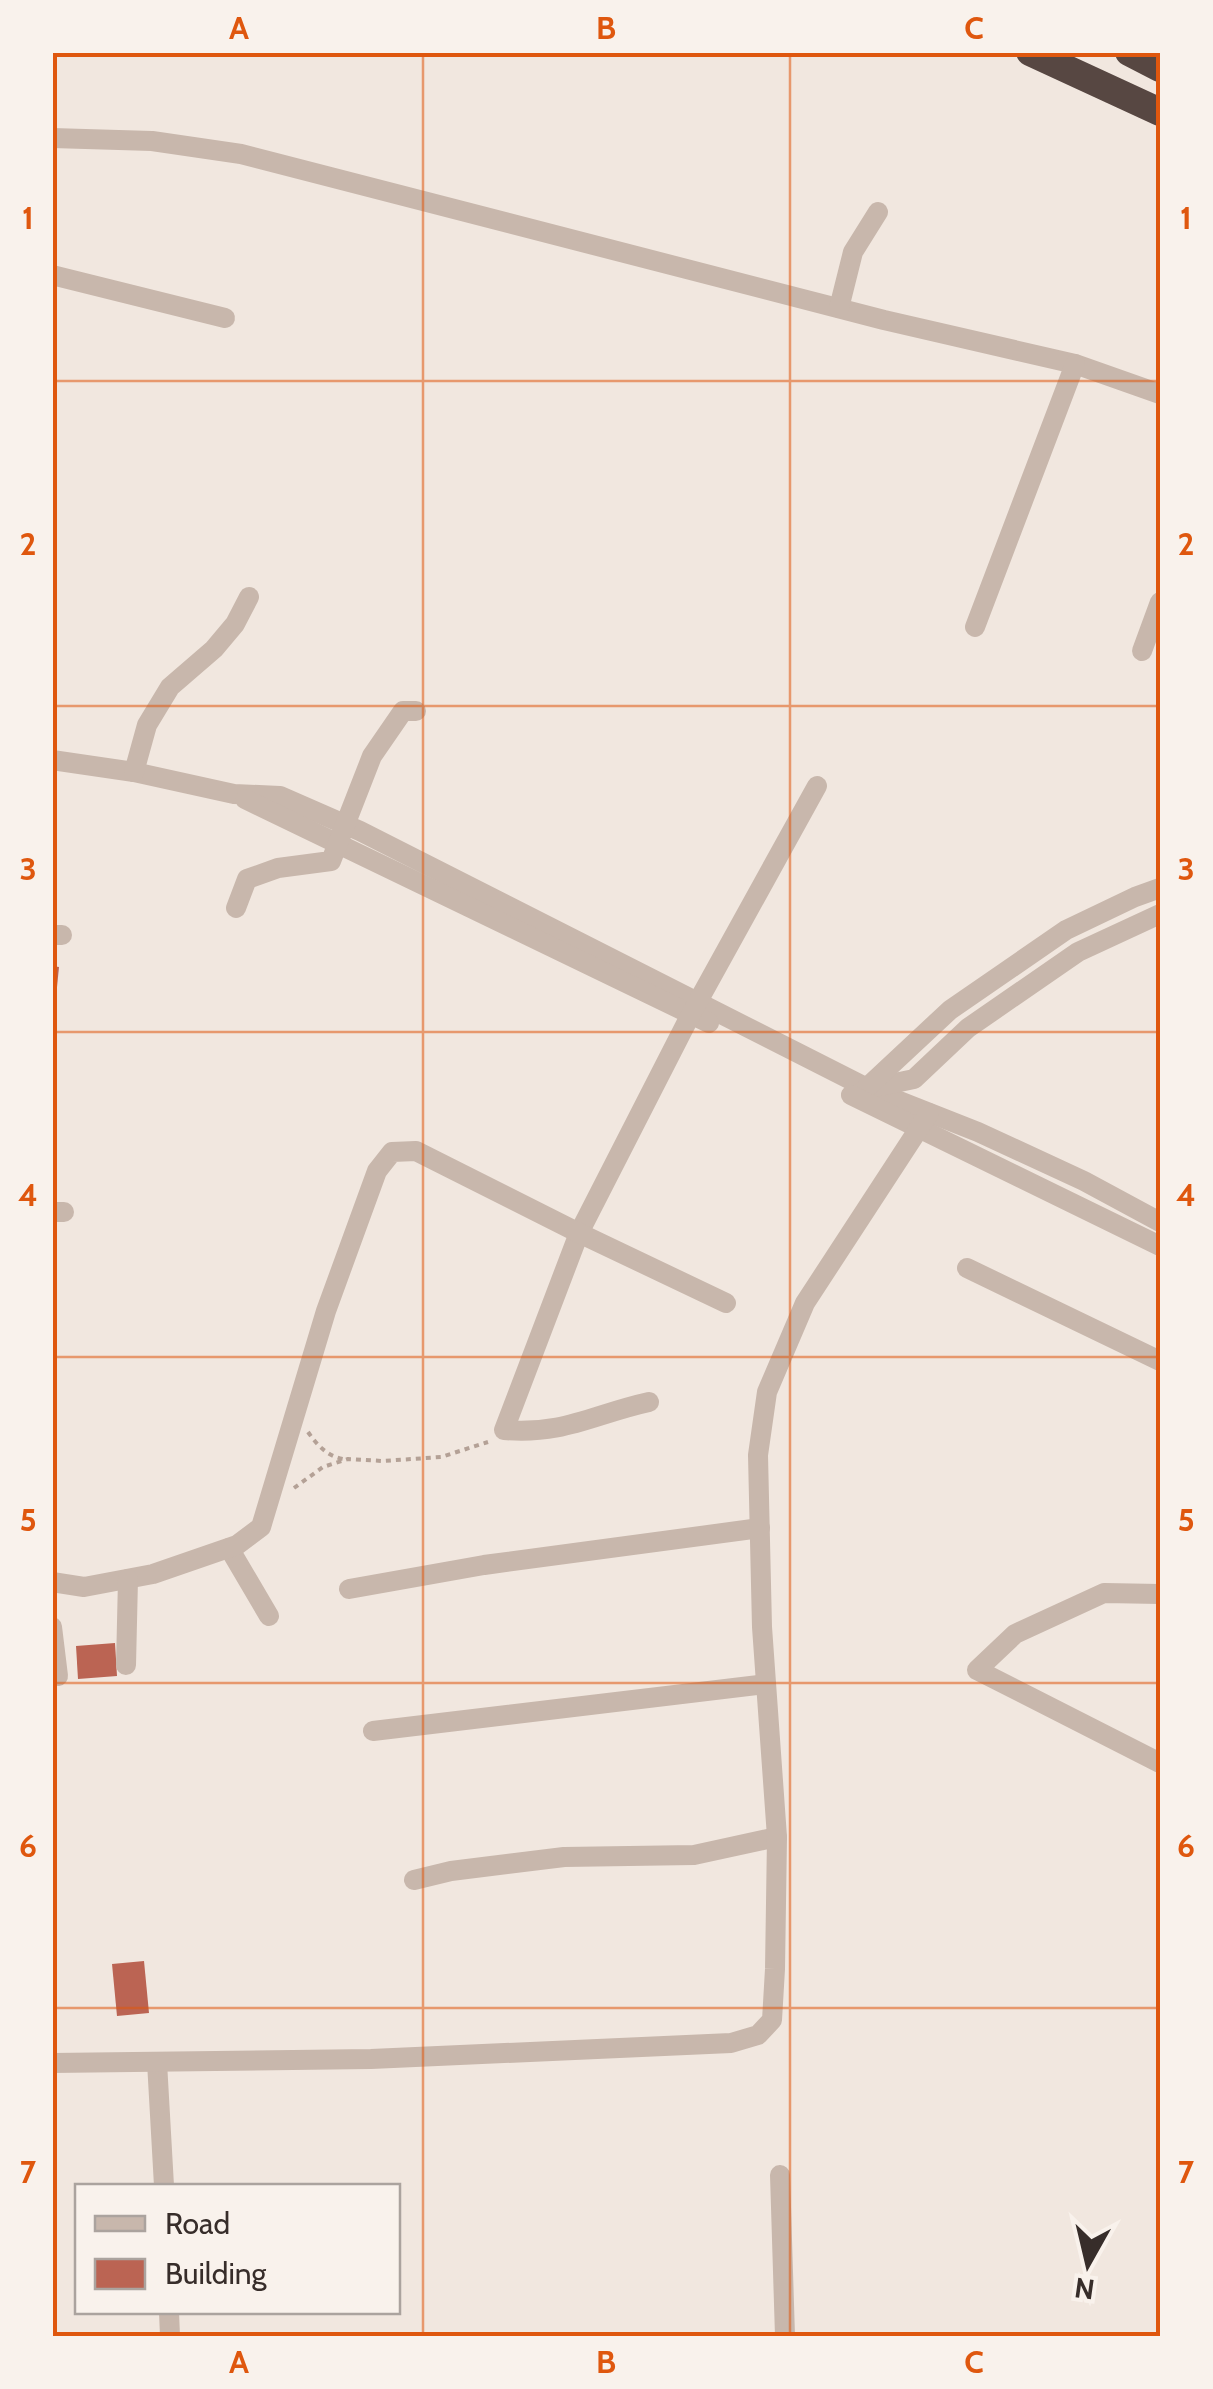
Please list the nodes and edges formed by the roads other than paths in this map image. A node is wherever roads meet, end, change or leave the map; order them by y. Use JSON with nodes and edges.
{"nodes":[{"id":1,"x":1030,"y":52,"type":"edge"},
{"id":2,"x":1128,"y":52,"type":"edge"},
{"id":3,"x":1160,"y":68,"type":"edge"},
{"id":4,"x":1160,"y":112,"type":"edge"},
{"id":5,"x":52,"y":138,"type":"edge"},
{"id":6,"x":878,"y":212,"type":"dead end"},
{"id":7,"x":52,"y":275,"type":"edge"},
{"id":8,"x":839,"y":308,"type":"junction"},
{"id":9,"x":226,"y":318,"type":"dead end"},
{"id":10,"x":1075,"y":364,"type":"junction"},
{"id":11,"x":1160,"y":394,"type":"edge"},
{"id":12,"x":249,"y":597,"type":"dead end"},
{"id":13,"x":1160,"y":602,"type":"edge"},
{"id":14,"x":976,"y":627,"type":"dead end"},
{"id":15,"x":1142,"y":651,"type":"dead end"},
{"id":16,"x":416,"y":710,"type":"dead end"},
{"id":17,"x":52,"y":760,"type":"edge"},
{"id":18,"x":134,"y":772,"type":"junction"},
{"id":19,"x":817,"y":786,"type":"dead end"},
{"id":20,"x":342,"y":834,"type":"junction"},
{"id":21,"x":1160,"y":888,"type":"edge"},
{"id":22,"x":236,"y":908,"type":"dead end"},
{"id":23,"x":1160,"y":914,"type":"edge"},
{"id":24,"x":694,"y":1008,"type":"junction"},
{"id":25,"x":862,"y":1093,"type":"junction"},
{"id":26,"x":924,"y":1120,"type":"junction"},
{"id":27,"x":1160,"y":1222,"type":"edge"},
{"id":28,"x":579,"y":1234,"type":"junction"},
{"id":29,"x":1160,"y":1246,"type":"edge"},
{"id":30,"x":967,"y":1268,"type":"dead end"},
{"id":31,"x":726,"y":1303,"type":"dead end"},
{"id":32,"x":1160,"y":1360,"type":"edge"},
{"id":33,"x":649,"y":1402,"type":"dead end"},
{"id":34,"x":760,"y":1528,"type":"junction"},
{"id":35,"x":229,"y":1548,"type":"junction"},
{"id":36,"x":128,"y":1579,"type":"junction"},
{"id":37,"x":52,"y":1582,"type":"edge"},
{"id":38,"x":349,"y":1589,"type":"dead end"},
{"id":39,"x":1160,"y":1594,"type":"edge"},
{"id":40,"x":269,"y":1616,"type":"dead end"},
{"id":41,"x":52,"y":1627,"type":"edge"},
{"id":42,"x":126,"y":1665,"type":"dead end"},
{"id":43,"x":58,"y":1676,"type":"dead end"},
{"id":44,"x":766,"y":1684,"type":"junction"},
{"id":45,"x":374,"y":1731,"type":"dead end"},
{"id":46,"x":1160,"y":1762,"type":"edge"},
{"id":47,"x":777,"y":1837,"type":"junction"},
{"id":48,"x":414,"y":1880,"type":"dead end"},
{"id":49,"x":157,"y":2062,"type":"junction"},
{"id":50,"x":52,"y":2063,"type":"edge"},
{"id":51,"x":780,"y":2174,"type":"dead end"},
{"id":52,"x":164,"y":2184,"type":"edge"},
{"id":53,"x":785,"y":2336,"type":"edge"}],
"edges":[{"from":1,"to":4,"type":"highway"},
{"from":2,"to":3,"type":"highway"},
{"from":5,"to":8,"type":"street"},
{"from":6,"to":8,"type":"street"},
{"from":7,"to":9,"type":"street"},
{"from":8,"to":10,"type":"street"},
{"from":10,"to":11,"type":"street"},
{"from":10,"to":14,"type":"street"},
{"from":12,"to":18,"type":"street"},
{"from":13,"to":15,"type":"street"},
{"from":16,"to":20,"type":"street"},
{"from":17,"to":18,"type":"street"},
{"from":18,"to":20,"type":"street"},
{"from":19,"to":24,"type":"street"},
{"from":20,"to":22,"type":"street"},
{"from":20,"to":24,"type":"street"},
{"from":21,"to":25,"type":"street"},
{"from":23,"to":25,"type":"street"},
{"from":24,"to":25,"type":"street"},
{"from":24,"to":28,"type":"street"},
{"from":25,"to":26,"type":"street"},
{"from":26,"to":27,"type":"street"},
{"from":26,"to":29,"type":"street"},
{"from":26,"to":34,"type":"street"},
{"from":28,"to":31,"type":"street"},
{"from":28,"to":33,"type":"street"},
{"from":28,"to":35,"type":"street"},
{"from":30,"to":32,"type":"street"},
{"from":34,"to":38,"type":"street"},
{"from":34,"to":44,"type":"street"},
{"from":35,"to":36,"type":"street"},
{"from":35,"to":40,"type":"street"},
{"from":36,"to":37,"type":"street"},
{"from":36,"to":42,"type":"street"},
{"from":39,"to":46,"type":"street"},
{"from":41,"to":43,"type":"street"},
{"from":44,"to":45,"type":"street"},
{"from":44,"to":47,"type":"street"},
{"from":47,"to":48,"type":"street"},
{"from":47,"to":49,"type":"street"},
{"from":49,"to":50,"type":"street"},
{"from":49,"to":52,"type":"street"},
{"from":51,"to":53,"type":"street"}]}
